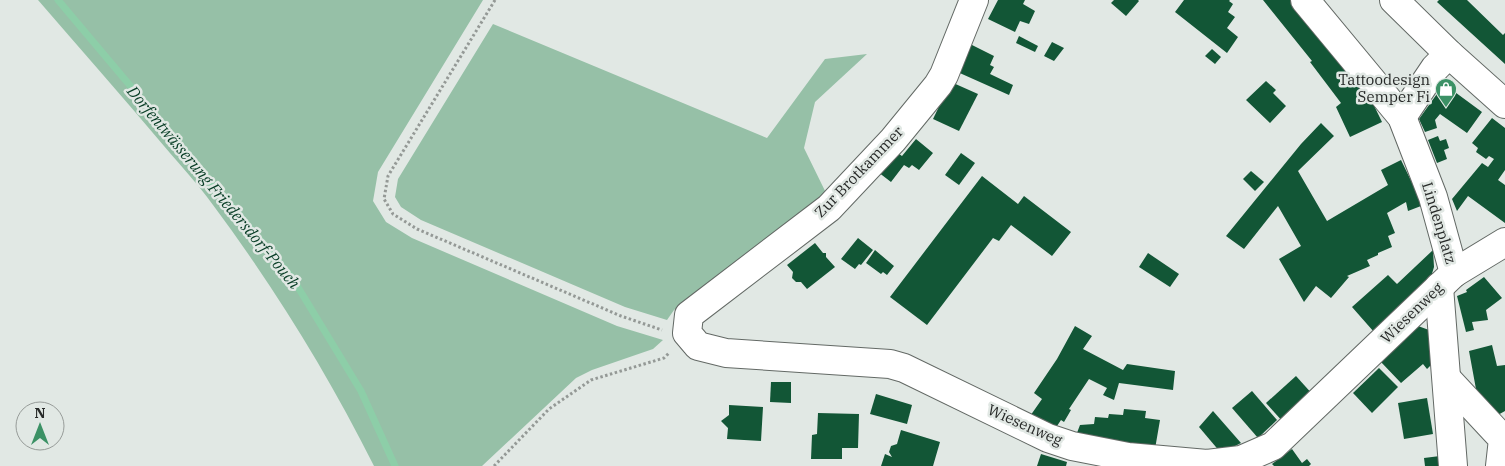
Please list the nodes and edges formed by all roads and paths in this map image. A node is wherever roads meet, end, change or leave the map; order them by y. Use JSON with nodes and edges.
{"nodes":[{"id":1,"x":495,"y":0,"type":"edge"},
{"id":2,"x":974,"y":0,"type":"edge"},
{"id":3,"x":1305,"y":0,"type":"edge"},
{"id":4,"x":1394,"y":0,"type":"edge"},
{"id":5,"x":1448,"y":54,"type":"junction"},
{"id":6,"x":1505,"y":104,"type":"edge"},
{"id":7,"x":1402,"y":117,"type":"junction"},
{"id":8,"x":1505,"y":242,"type":"edge"},
{"id":9,"x":1447,"y":280,"type":"junction"},
{"id":10,"x":687,"y":333,"type":"junction"},
{"id":11,"x":1448,"y":380,"type":"junction"},
{"id":12,"x":1504,"y":439,"type":"edge"},
{"id":13,"x":494,"y":466,"type":"edge"},
{"id":14,"x":1453,"y":466,"type":"edge"},
{"id":15,"x":1500,"y":466,"type":"edge"}],
"edges":[{"from":1,"to":10,"type":"path"},
{"from":2,"to":10,"type":"street","name":"Zur Brotkammer"},
{"from":3,"to":7,"type":"street","name":"Lindenplatz"},
{"from":4,"to":5,"type":"street"},
{"from":5,"to":6,"type":"street"},
{"from":5,"to":7,"type":"street"},
{"from":7,"to":9,"type":"street","name":"Lindenplatz"},
{"from":8,"to":9,"type":"street","name":"Lindenplatz"},
{"from":9,"to":10,"type":"street","name":"Wiesenweg"},
{"from":9,"to":11,"type":"street"},
{"from":10,"to":13,"type":"path"},
{"from":11,"to":12,"type":"street"},
{"from":11,"to":14,"type":"street"},
{"from":12,"to":15,"type":"street"}]}
